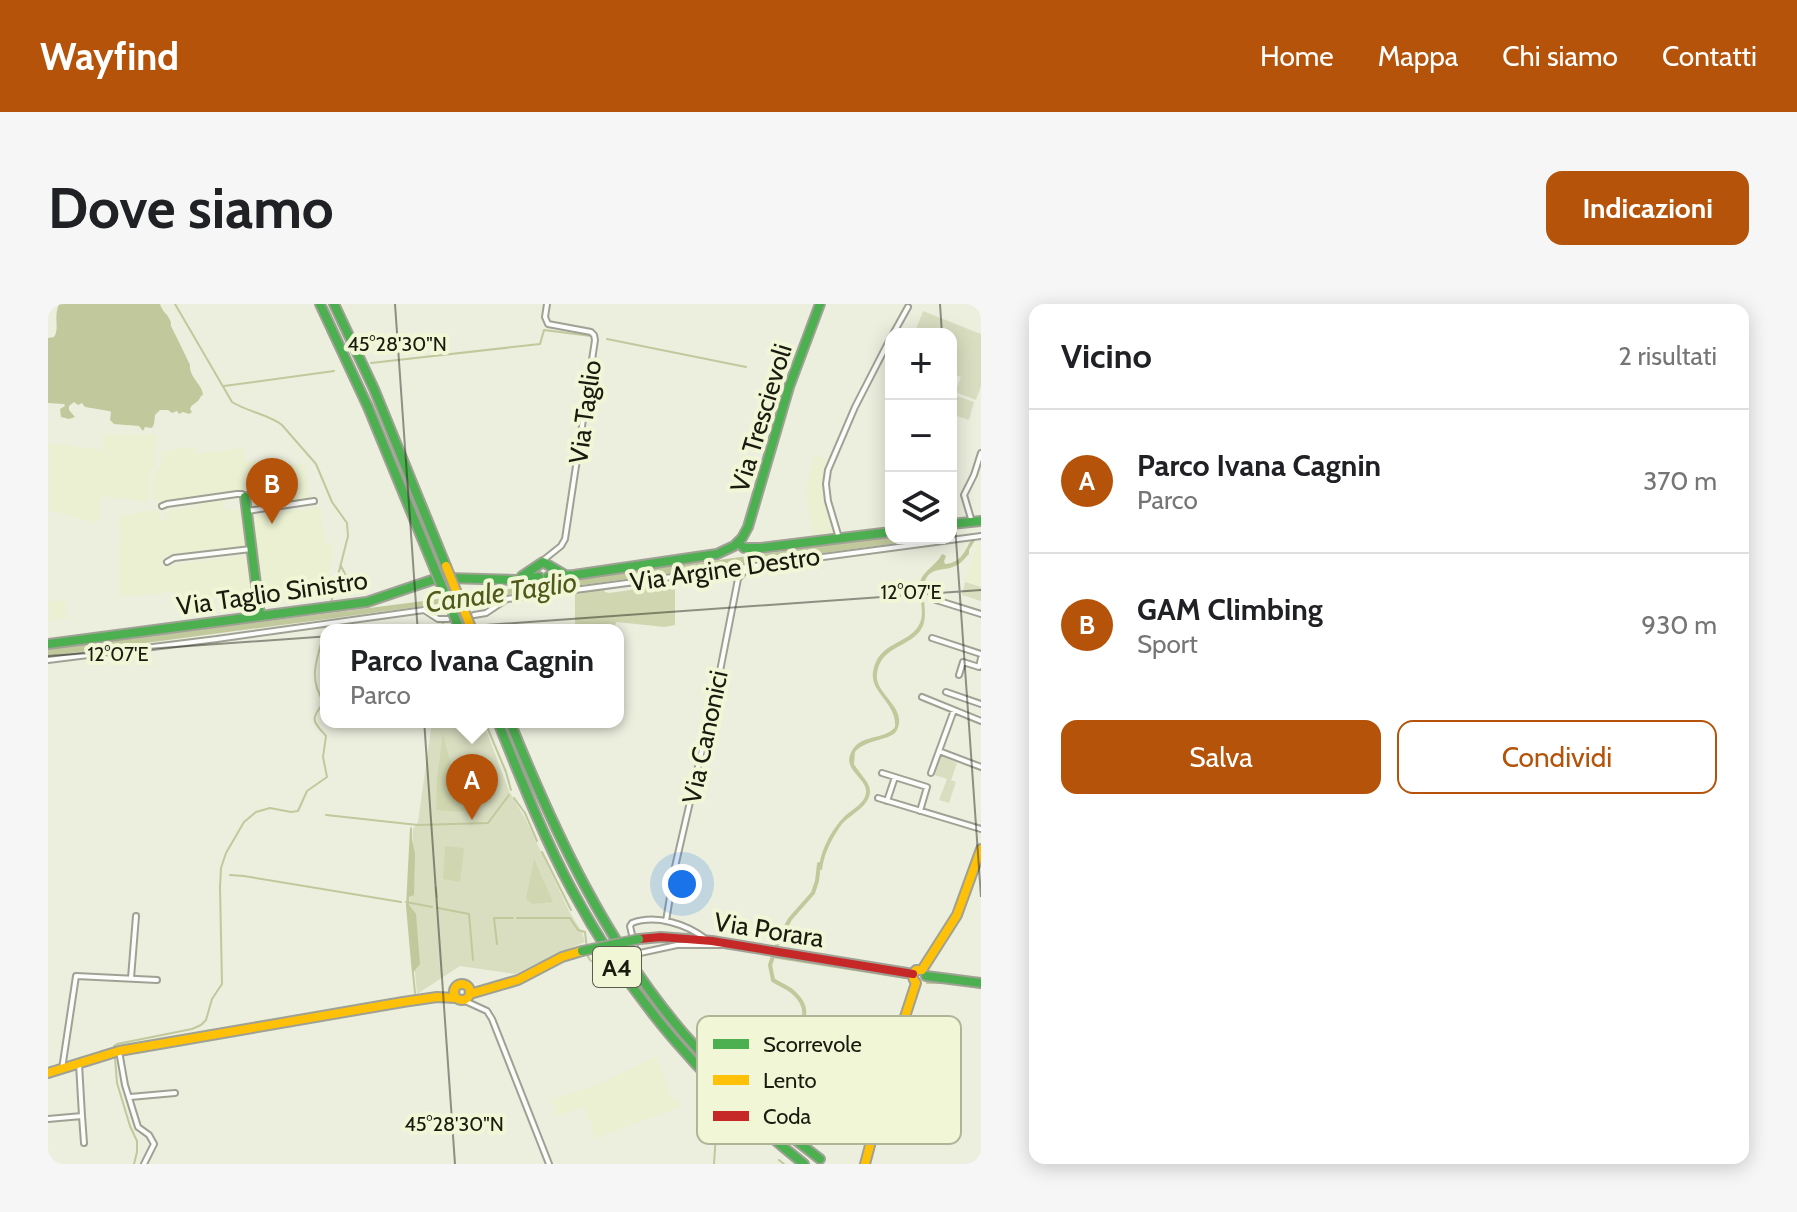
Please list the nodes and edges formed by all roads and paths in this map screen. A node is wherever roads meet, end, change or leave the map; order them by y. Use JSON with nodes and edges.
{"nodes":[{"id":1,"x":318,"y":304,"type":"edge"},
{"id":2,"x":336,"y":304,"type":"edge"},
{"id":3,"x":547,"y":304,"type":"edge"},
{"id":4,"x":820,"y":304,"type":"edge"},
{"id":5,"x":908,"y":307,"type":"dead end"},
{"id":6,"x":896,"y":328,"type":"edge"},
{"id":7,"x":885,"y":349,"type":"edge"},
{"id":8,"x":981,"y":453,"type":"edge"},
{"id":9,"x":245,"y":497,"type":"joint"},
{"id":10,"x":314,"y":501,"type":"dead end"},
{"id":11,"x":162,"y":506,"type":"dead end"},
{"id":12,"x":247,"y":511,"type":"junction"},
{"id":13,"x":976,"y":521,"type":"edge"},
{"id":14,"x":885,"y":533,"type":"edge"},
{"id":15,"x":981,"y":536,"type":"edge"},
{"id":16,"x":839,"y":538,"type":"junction"},
{"id":17,"x":739,"y":543,"type":"junction"},
{"id":18,"x":251,"y":549,"type":"junction"},
{"id":19,"x":553,"y":551,"type":"junction"},
{"id":20,"x":167,"y":562,"type":"dead end"},
{"id":21,"x":760,"y":564,"type":"junction"},
{"id":22,"x":544,"y":570,"type":"junction"},
{"id":23,"x":936,"y":600,"type":"dead end"},
{"id":24,"x":981,"y":614,"type":"edge"},
{"id":25,"x":474,"y":615,"type":"dead end"},
{"id":26,"x":260,"y":616,"type":"junction"},
{"id":27,"x":448,"y":619,"type":"dead end"},
{"id":28,"x":324,"y":624,"type":"edge"},
{"id":29,"x":458,"y":624,"type":"edge"},
{"id":30,"x":470,"y":624,"type":"edge"},
{"id":31,"x":320,"y":625,"type":"edge"},
{"id":32,"x":932,"y":638,"type":"dead end"},
{"id":33,"x":48,"y":644,"type":"edge"},
{"id":34,"x":981,"y":656,"type":"edge"},
{"id":35,"x":48,"y":660,"type":"edge"},
{"id":36,"x":959,"y":675,"type":"dead end"},
{"id":37,"x":946,"y":692,"type":"dead end"},
{"id":38,"x":922,"y":697,"type":"dead end"},
{"id":39,"x":981,"y":704,"type":"edge"},
{"id":40,"x":954,"y":710,"type":"junction"},
{"id":41,"x":981,"y":721,"type":"edge"},
{"id":42,"x":500,"y":728,"type":"edge"},
{"id":43,"x":513,"y":728,"type":"edge"},
{"id":44,"x":939,"y":751,"type":"junction"},
{"id":45,"x":981,"y":767,"type":"edge"},
{"id":46,"x":882,"y":773,"type":"dead end"},
{"id":47,"x":931,"y":773,"type":"dead end"},
{"id":48,"x":895,"y":777,"type":"junction"},
{"id":49,"x":878,"y":798,"type":"dead end"},
{"id":50,"x":887,"y":801,"type":"junction"},
{"id":51,"x":920,"y":811,"type":"junction"},
{"id":52,"x":981,"y":829,"type":"edge"},
{"id":53,"x":981,"y":849,"type":"edge"},
{"id":54,"x":136,"y":916,"type":"dead end"},
{"id":55,"x":666,"y":921,"type":"junction"},
{"id":56,"x":707,"y":941,"type":"junction"},
{"id":57,"x":735,"y":945,"type":"junction"},
{"id":58,"x":919,"y":976,"type":"junction"},
{"id":59,"x":131,"y":978,"type":"junction"},
{"id":60,"x":157,"y":980,"type":"dead end"},
{"id":61,"x":981,"y":983,"type":"edge"},
{"id":62,"x":463,"y":994,"type":"junction"},
{"id":63,"x":905,"y":1016,"type":"edge"},
{"id":64,"x":697,"y":1048,"type":"edge"},
{"id":65,"x":114,"y":1053,"type":"junction"},
{"id":66,"x":79,"y":1064,"type":"junction"},
{"id":67,"x":697,"y":1068,"type":"edge"},
{"id":68,"x":62,"y":1069,"type":"junction"},
{"id":69,"x":48,"y":1073,"type":"edge"},
{"id":70,"x":175,"y":1093,"type":"dead end"},
{"id":71,"x":130,"y":1097,"type":"junction"},
{"id":72,"x":82,"y":1116,"type":"junction"},
{"id":73,"x":48,"y":1119,"type":"edge"},
{"id":74,"x":84,"y":1143,"type":"dead end"},
{"id":75,"x":780,"y":1144,"type":"edge"},
{"id":76,"x":800,"y":1144,"type":"edge"},
{"id":77,"x":870,"y":1144,"type":"edge"},
{"id":78,"x":820,"y":1159,"type":"dead end"},
{"id":79,"x":144,"y":1164,"type":"edge"},
{"id":80,"x":549,"y":1164,"type":"edge"},
{"id":81,"x":804,"y":1164,"type":"edge"},
{"id":82,"x":865,"y":1164,"type":"edge"}],
"edges":[{"from":1,"to":29,"type":"main road","bridge":true},
{"from":2,"to":30,"type":"main road","bridge":true},
{"from":3,"to":19,"type":"street","name":"Via Taglio"},
{"from":4,"to":17,"type":"main road","name":"Via Trescievoli"},
{"from":5,"to":6,"type":"street"},
{"from":7,"to":16,"type":"street"},
{"from":8,"to":13,"type":"street"},
{"from":9,"to":11,"type":"street"},
{"from":9,"to":12,"type":"main road"},
{"from":10,"to":12,"type":"street"},
{"from":12,"to":18,"type":"main road"},
{"from":14,"to":16,"type":"main road","name":"Via Taglio Sinistro"},
{"from":15,"to":21,"type":"street","name":"Via Argine Destro"},
{"from":16,"to":17,"type":"main road","name":"Via Taglio Sinistro"},
{"from":17,"to":22,"type":"main road","name":"Via Taglio Sinistro"},
{"from":18,"to":20,"type":"street"},
{"from":18,"to":26,"type":"main road"},
{"from":19,"to":22,"type":"street","name":"Via Taglio"},
{"from":19,"to":22,"type":"street","name":"Via Taglio"},
{"from":21,"to":25,"type":"street","name":"Via Argine Destro"},
{"from":21,"to":55,"type":"street","name":"Via Canonici"},
{"from":22,"to":26,"type":"main road","name":"Via Taglio Sinistro"},
{"from":23,"to":24,"type":"street"},
{"from":26,"to":33,"type":"main road","name":"Via Taglio Sinistro"},
{"from":27,"to":28,"type":"street"},
{"from":31,"to":35,"type":"street"},
{"from":32,"to":34,"type":"street"},
{"from":34,"to":36,"type":"street"},
{"from":37,"to":39,"type":"street"},
{"from":38,"to":40,"type":"street"},
{"from":40,"to":41,"type":"street"},
{"from":40,"to":44,"type":"street"},
{"from":42,"to":67,"type":"main road","number":"A4"},
{"from":43,"to":64,"type":"main road","number":"A4"},
{"from":44,"to":45,"type":"street"},
{"from":44,"to":47,"type":"street"},
{"from":46,"to":48,"type":"street"},
{"from":48,"to":50,"type":"street"},
{"from":48,"to":51,"type":"street"},
{"from":49,"to":50,"type":"street"},
{"from":50,"to":51,"type":"street"},
{"from":51,"to":52,"type":"street"},
{"from":53,"to":58,"type":"main road"},
{"from":54,"to":59,"type":"street"},
{"from":55,"to":56,"type":"street"},
{"from":55,"to":57,"type":"street"},
{"from":56,"to":57,"type":"main road","name":"Via Porara"},
{"from":56,"to":62,"type":"main road","name":"Via Porara","bridge":true},
{"from":57,"to":58,"type":"main road","name":"Via Porara"},
{"from":58,"to":61,"type":"main road","name":"Via Porara"},
{"from":58,"to":63,"type":"main road"},
{"from":59,"to":60,"type":"street"},
{"from":59,"to":68,"type":"street"},
{"from":62,"to":65,"type":"main road","name":"Via Porara"},
{"from":62,"to":80,"type":"street"},
{"from":65,"to":66,"type":"main road","name":"Via Porara"},
{"from":65,"to":71,"type":"street"},
{"from":66,"to":68,"type":"main road","name":"Via Porara"},
{"from":66,"to":72,"type":"street"},
{"from":68,"to":69,"type":"main road","name":"Via Porara"},
{"from":70,"to":71,"type":"street"},
{"from":71,"to":79,"type":"street"},
{"from":72,"to":73,"type":"street"},
{"from":72,"to":74,"type":"street"},
{"from":75,"to":81,"type":"main road","number":"A4"},
{"from":76,"to":78,"type":"main road","number":"A4"},
{"from":77,"to":82,"type":"main road"}]}
